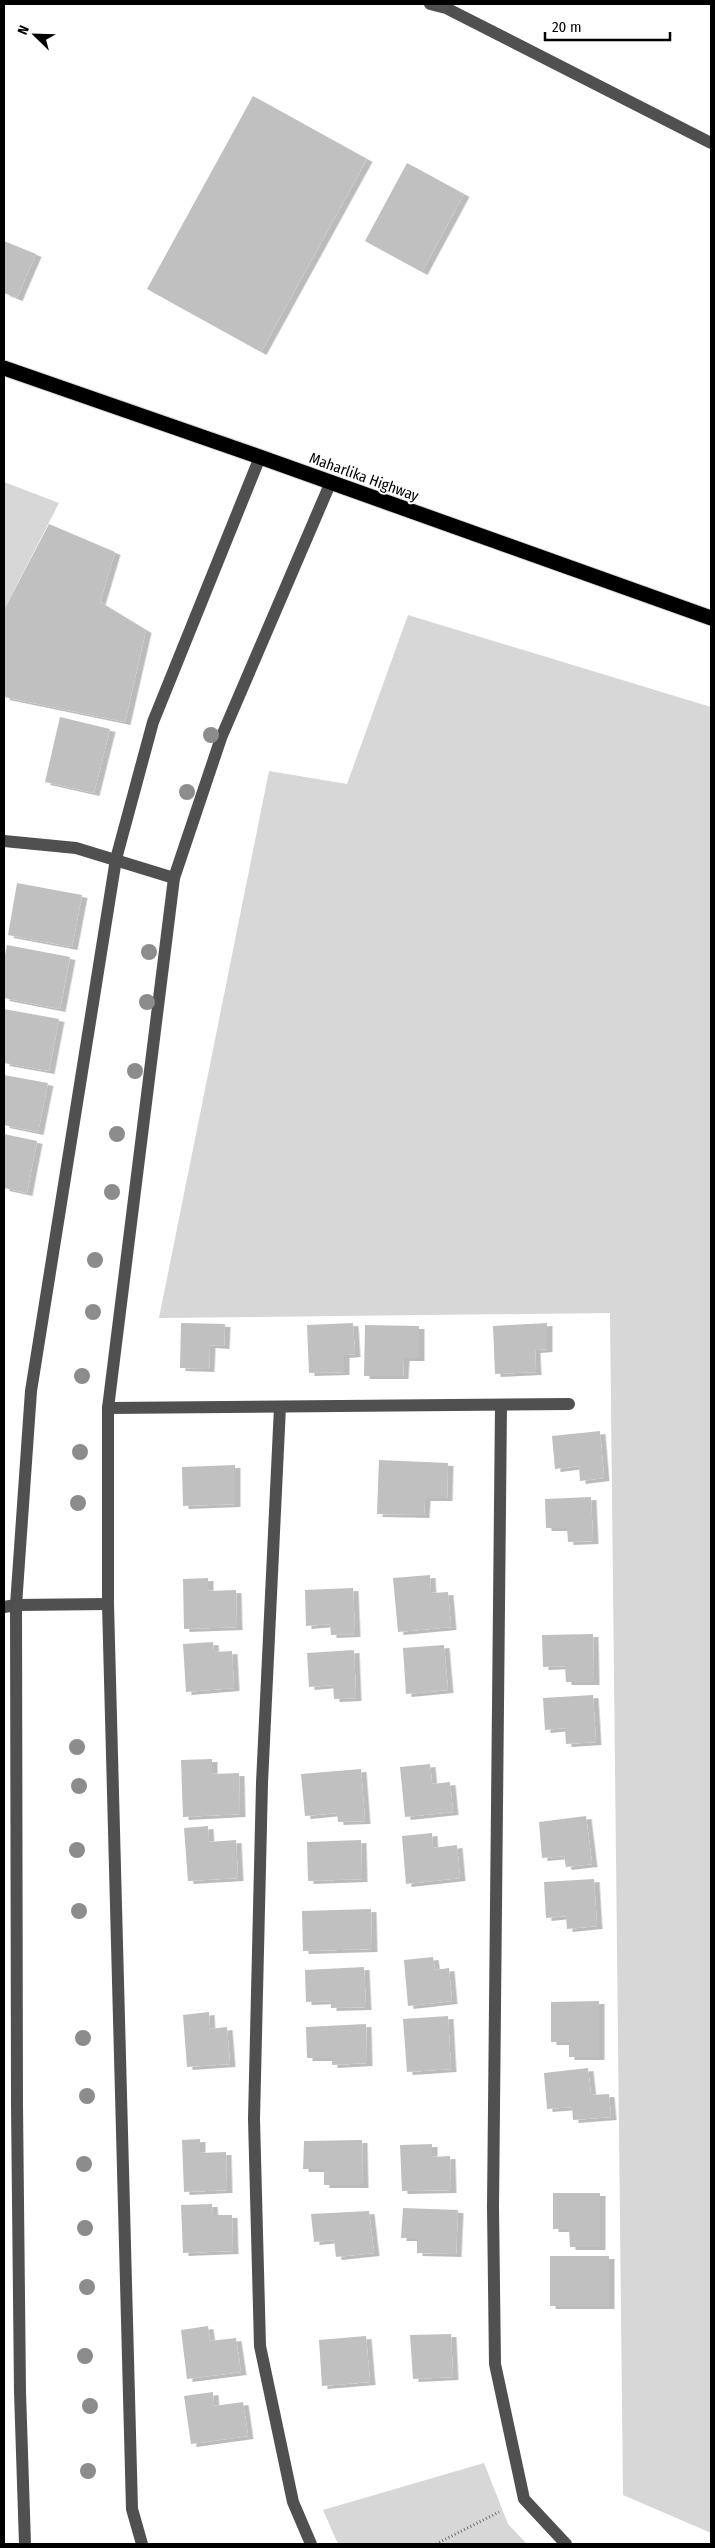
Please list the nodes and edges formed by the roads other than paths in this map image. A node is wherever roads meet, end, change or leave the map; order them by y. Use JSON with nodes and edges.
{"nodes":[{"id":1,"x":430,"y":4,"type":"edge"},
{"id":2,"x":711,"y":143,"type":"edge"},
{"id":3,"x":4,"y":368,"type":"edge"},
{"id":4,"x":260,"y":457,"type":"junction"},
{"id":5,"x":330,"y":484,"type":"junction"},
{"id":6,"x":711,"y":618,"type":"edge"},
{"id":7,"x":4,"y":841,"type":"edge"},
{"id":8,"x":116,"y":859,"type":"junction"},
{"id":9,"x":174,"y":878,"type":"junction"},
{"id":10,"x":569,"y":1404,"type":"dead end"},
{"id":11,"x":501,"y":1405,"type":"junction"},
{"id":12,"x":280,"y":1406,"type":"junction"},
{"id":13,"x":108,"y":1408,"type":"junction"},
{"id":14,"x":108,"y":1604,"type":"junction"},
{"id":15,"x":10,"y":1606,"type":"edge"},
{"id":16,"x":25,"y":2544,"type":"edge"},
{"id":17,"x":142,"y":2544,"type":"edge"},
{"id":18,"x":311,"y":2544,"type":"edge"},
{"id":19,"x":566,"y":2544,"type":"edge"}],
"edges":[{"from":1,"to":2,"type":"street"},
{"from":3,"to":4,"type":"highway","name":"Maharlika Highway"},
{"from":4,"to":5,"type":"highway","name":"Maharlika Highway"},
{"from":4,"to":8,"type":"street"},
{"from":5,"to":6,"type":"highway","name":"Maharlika Highway"},
{"from":5,"to":9,"type":"street"},
{"from":7,"to":8,"type":"street"},
{"from":8,"to":9,"type":"street"},
{"from":8,"to":15,"type":"street"},
{"from":9,"to":13,"type":"street"},
{"from":10,"to":11,"type":"street"},
{"from":11,"to":12,"type":"street"},
{"from":11,"to":19,"type":"street"},
{"from":12,"to":13,"type":"street"},
{"from":12,"to":18,"type":"street"},
{"from":13,"to":14,"type":"street"},
{"from":14,"to":15,"type":"street"},
{"from":14,"to":17,"type":"street"},
{"from":15,"to":16,"type":"street"}]}
